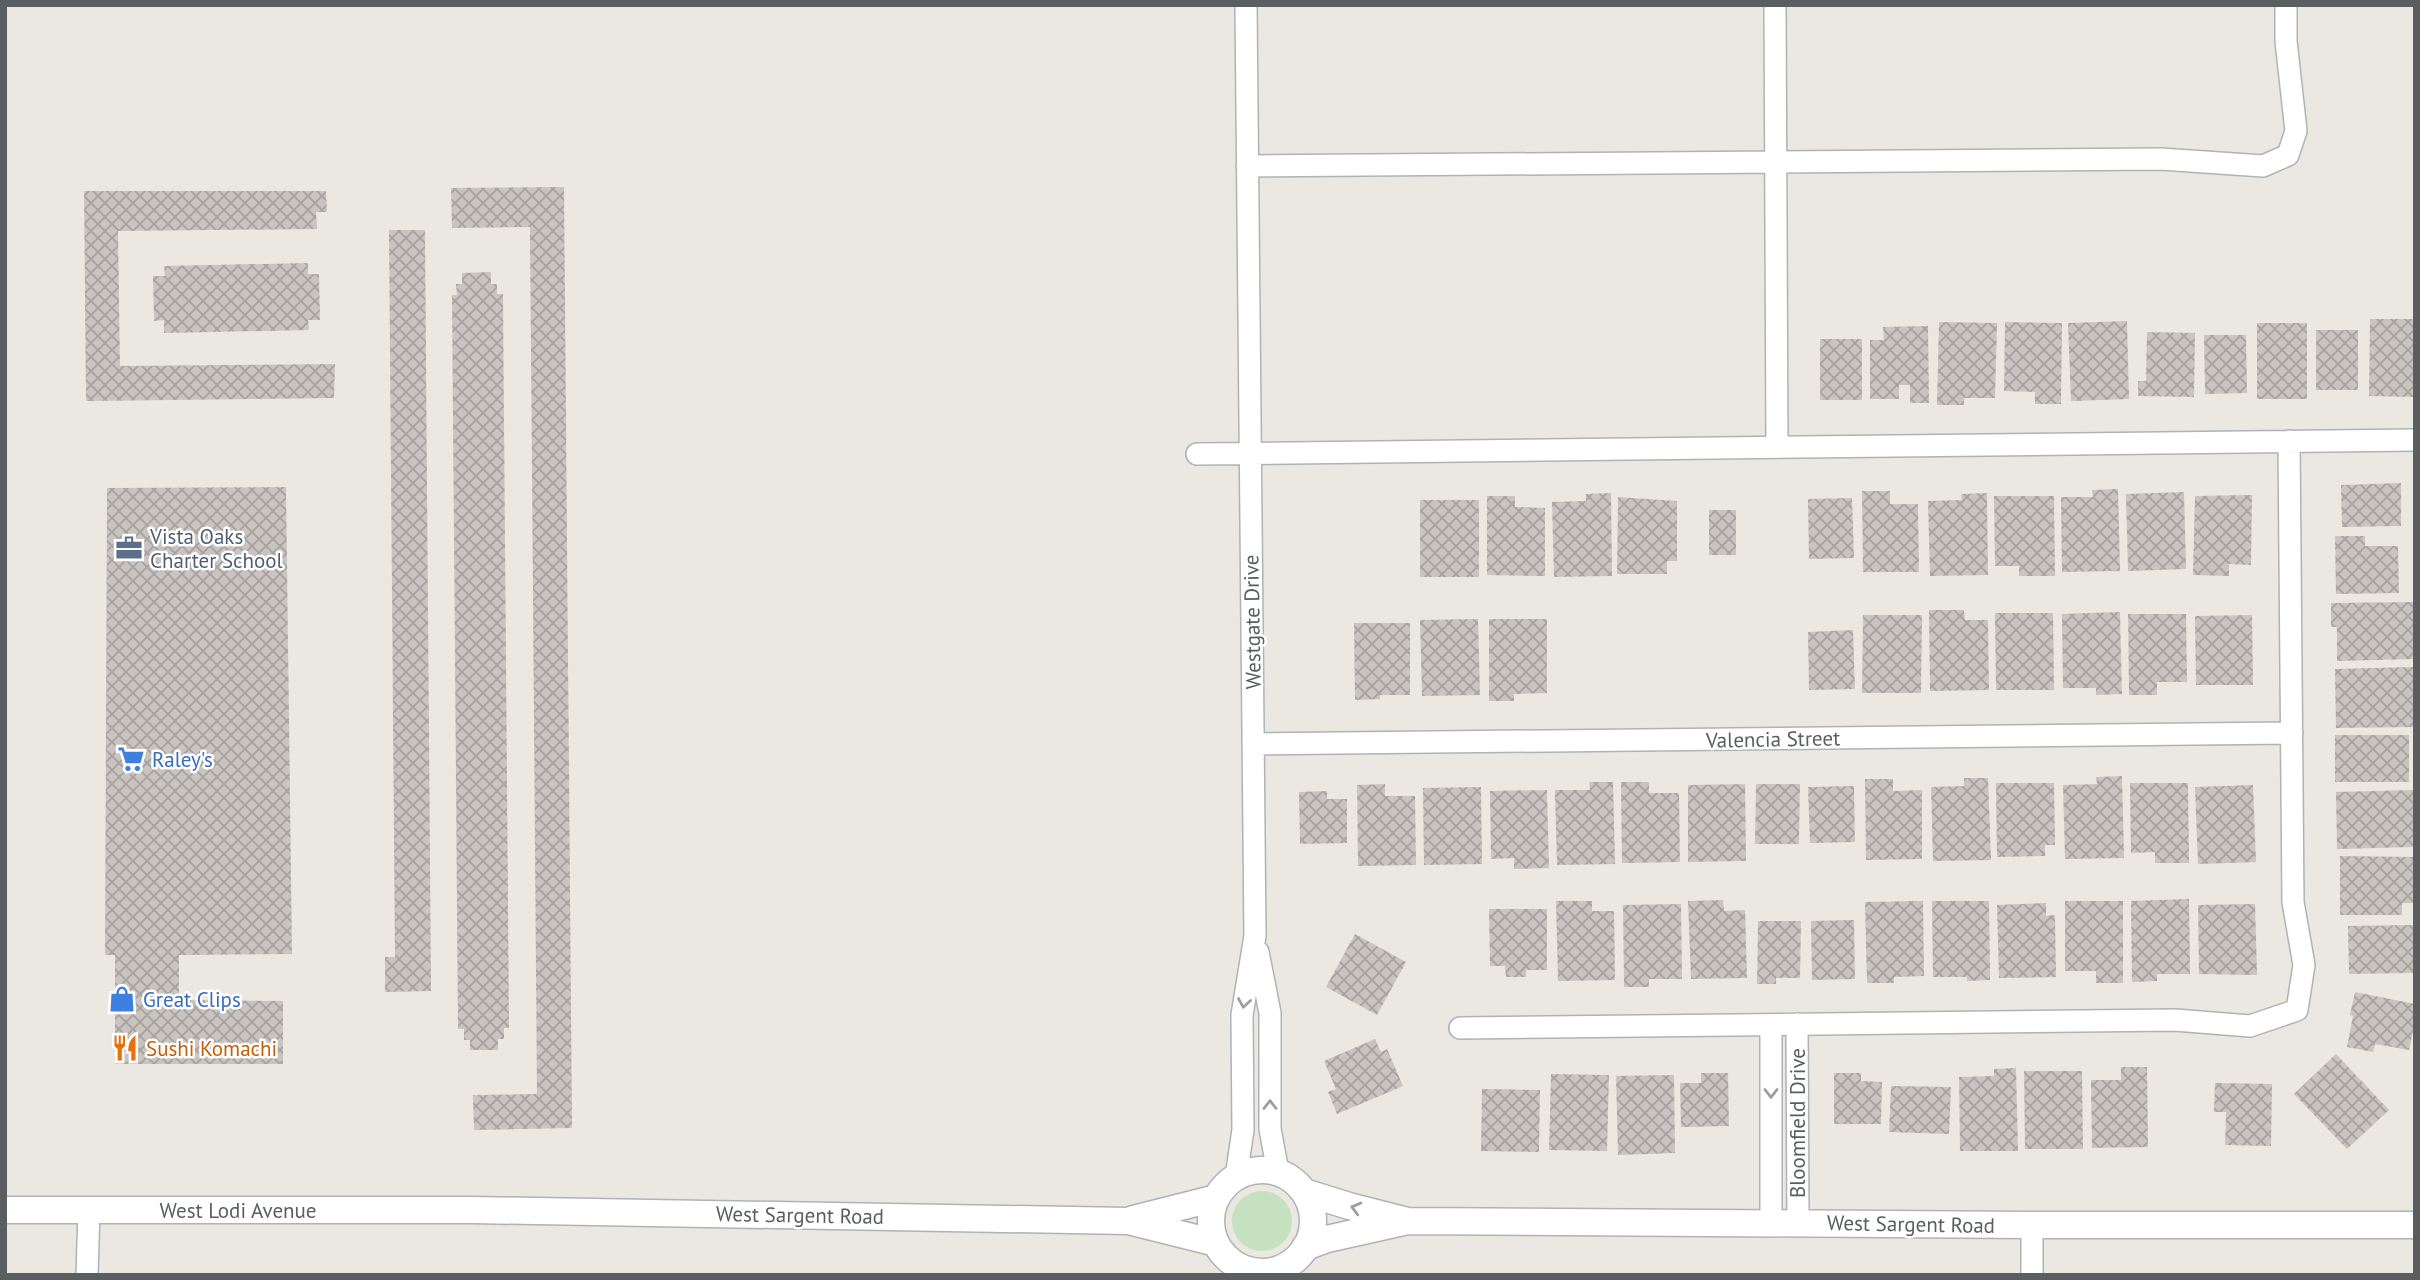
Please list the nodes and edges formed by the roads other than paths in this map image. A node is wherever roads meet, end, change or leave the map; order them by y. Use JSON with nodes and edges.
{"nodes":[{"id":1,"x":1246,"y":5,"type":"edge"},
{"id":2,"x":1775,"y":5,"type":"edge"},
{"id":3,"x":2286,"y":5,"type":"edge"},
{"id":4,"x":1776,"y":162,"type":"junction"},
{"id":5,"x":1247,"y":166,"type":"junction"},
{"id":6,"x":2415,"y":440,"type":"edge"},
{"id":7,"x":2290,"y":441,"type":"junction"},
{"id":8,"x":1777,"y":446,"type":"junction"},
{"id":9,"x":1197,"y":454,"type":"dead end"},
{"id":10,"x":1249,"y":454,"type":"junction"},
{"id":11,"x":2292,"y":733,"type":"junction"},
{"id":12,"x":1253,"y":744,"type":"junction"},
{"id":13,"x":1255,"y":936,"type":"junction"},
{"id":14,"x":1797,"y":1024,"type":"junction"},
{"id":15,"x":1771,"y":1025,"type":"junction"},
{"id":16,"x":1460,"y":1028,"type":"dead end"},
{"id":17,"x":1278,"y":1172,"type":"junction"},
{"id":18,"x":1236,"y":1177,"type":"junction"},
{"id":19,"x":1304,"y":1192,"type":"junction"},
{"id":20,"x":1216,"y":1198,"type":"junction"},
{"id":21,"x":5,"y":1210,"type":"edge"},
{"id":22,"x":89,"y":1210,"type":"junction"},
{"id":23,"x":471,"y":1210,"type":"joint"},
{"id":24,"x":1128,"y":1220,"type":"junction"},
{"id":25,"x":1408,"y":1221,"type":"junction"},
{"id":26,"x":1771,"y":1223,"type":"junction"},
{"id":27,"x":1798,"y":1223,"type":"junction"},
{"id":28,"x":2415,"y":1224,"type":"edge"},
{"id":29,"x":2032,"y":1225,"type":"junction"},
{"id":30,"x":1216,"y":1243,"type":"junction"},
{"id":31,"x":1293,"y":1262,"type":"edge"},
{"id":32,"x":1243,"y":1271,"type":"edge"},
{"id":33,"x":87,"y":1275,"type":"edge"},
{"id":34,"x":2032,"y":1275,"type":"edge"}],
"edges":[{"from":1,"to":5,"type":"street","name":"Westgate Drive"},
{"from":2,"to":4,"type":"street"},
{"from":3,"to":4,"type":"street"},
{"from":4,"to":5,"type":"street"},
{"from":4,"to":8,"type":"street"},
{"from":5,"to":10,"type":"street","name":"Westgate Drive"},
{"from":6,"to":7,"type":"street"},
{"from":7,"to":8,"type":"street"},
{"from":7,"to":11,"type":"street"},
{"from":8,"to":10,"type":"street"},
{"from":9,"to":10,"type":"street"},
{"from":10,"to":12,"type":"street","name":"Westgate Drive"},
{"from":11,"to":12,"type":"street","name":"Valencia Street"},
{"from":11,"to":14,"type":"street"},
{"from":12,"to":13,"type":"street","name":"Westgate Drive"},
{"from":17,"to":13,"type":"street","name":"Westgate Drive","one_way":true},
{"from":13,"to":18,"type":"street","name":"Westgate Drive","one_way":true},
{"from":14,"to":15,"type":"street"},
{"from":14,"to":27,"type":"street","name":"Bloomfield Drive"},
{"from":15,"to":16,"type":"street"},
{"from":15,"to":26,"type":"street","name":"Bloomfield Drive","one_way":true},
{"from":17,"to":18,"type":"street"},
{"from":17,"to":19,"type":"street"},
{"from":18,"to":20,"type":"street"},
{"from":25,"to":19,"type":"street","name":"West Sargent Road","one_way":true},
{"from":19,"to":31,"type":"street"},
{"from":20,"to":24,"type":"street","name":"West Sargent Road"},
{"from":20,"to":30,"type":"street"},
{"from":21,"to":22,"type":"street","name":"West Lodi Avenue"},
{"from":22,"to":23,"type":"street","name":"West Lodi Avenue"},
{"from":22,"to":33,"type":"street"},
{"from":23,"to":24,"type":"street","name":"West Sargent Road"},
{"from":24,"to":30,"type":"street","name":"West Sargent Road"},
{"from":25,"to":26,"type":"street","name":"West Sargent Road"},
{"from":25,"to":31,"type":"street","name":"West Sargent Road"},
{"from":26,"to":27,"type":"street","name":"West Sargent Road"},
{"from":27,"to":29,"type":"street","name":"West Sargent Road"},
{"from":28,"to":29,"type":"street","name":"West Sargent Road"},
{"from":29,"to":34,"type":"street"},
{"from":30,"to":32,"type":"street"},
{"from":31,"to":32,"type":"street"}]}
